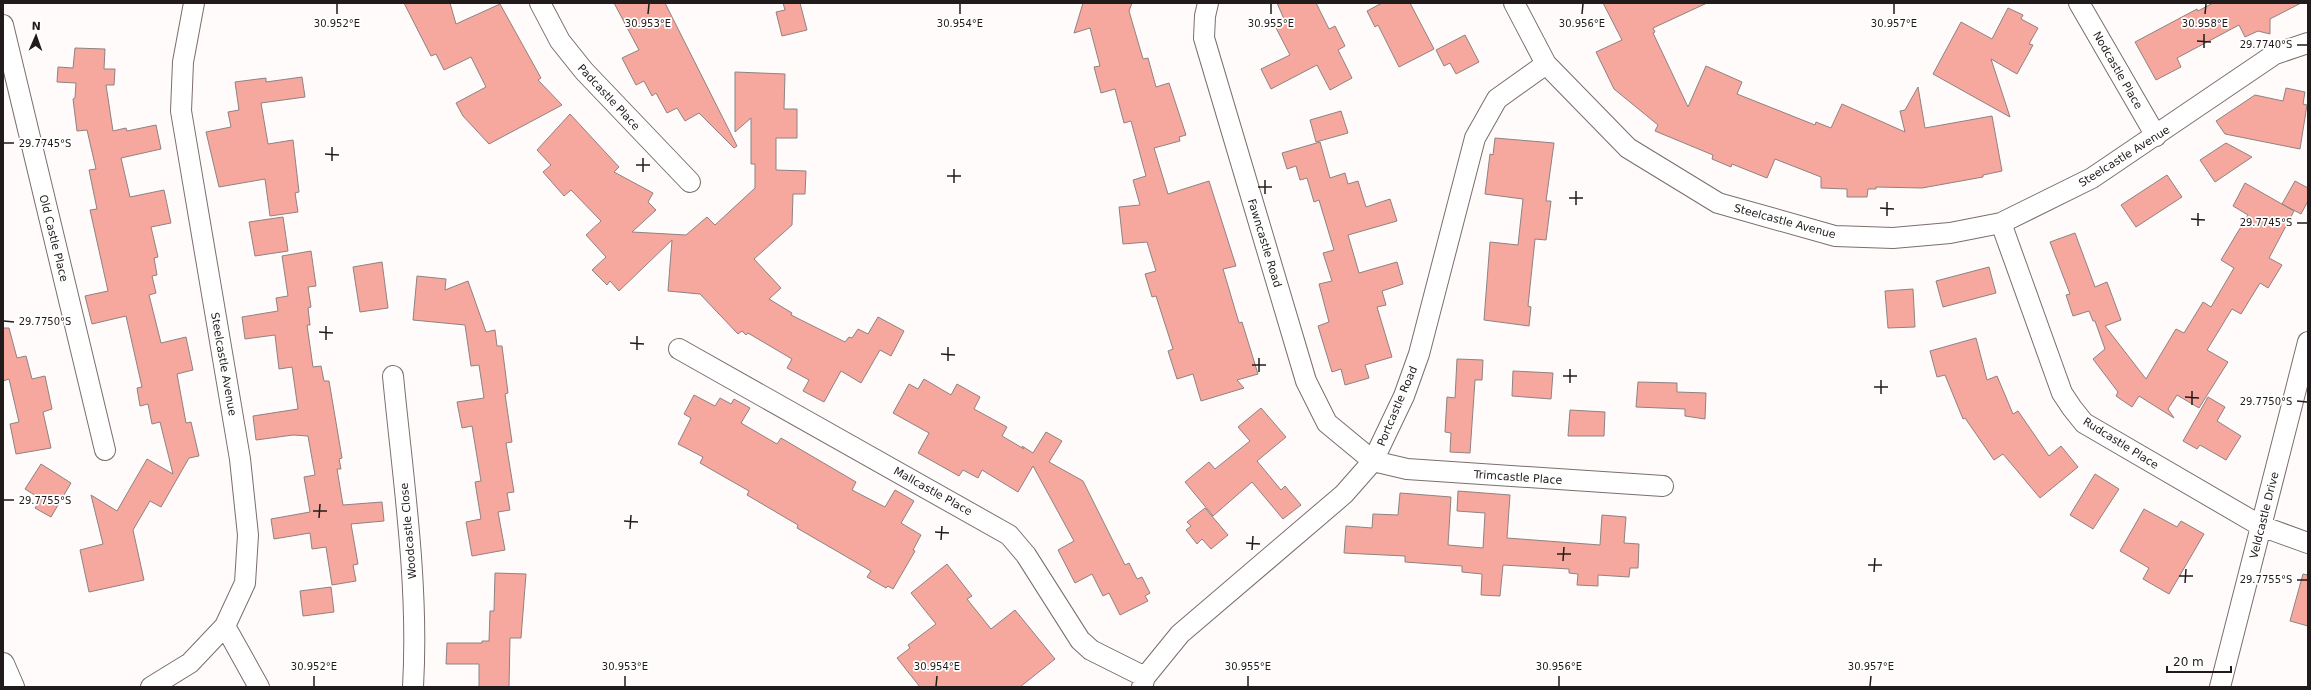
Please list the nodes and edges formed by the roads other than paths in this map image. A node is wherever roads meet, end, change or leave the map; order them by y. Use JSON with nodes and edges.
{"nodes":[{"id":1,"x":194,"y":3,"type":"edge"},
{"id":2,"x":540,"y":3,"type":"edge"},
{"id":3,"x":1208,"y":3,"type":"edge"},
{"id":4,"x":1514,"y":3,"type":"edge"},
{"id":5,"x":2079,"y":3,"type":"edge"},
{"id":6,"x":3,"y":25,"type":"edge"},
{"id":7,"x":2308,"y":44,"type":"edge"},
{"id":8,"x":1546,"y":64,"type":"junction"},
{"id":9,"x":2156,"y":136,"type":"junction"},
{"id":10,"x":690,"y":182,"type":"dead end"},
{"id":11,"x":2000,"y":223,"type":"junction"},
{"id":12,"x":2308,"y":342,"type":"edge"},
{"id":13,"x":679,"y":349,"type":"dead end"},
{"id":14,"x":393,"y":376,"type":"dead end"},
{"id":15,"x":106,"y":450,"type":"dead end"},
{"id":16,"x":1373,"y":460,"type":"junction"},
{"id":17,"x":1664,"y":486,"type":"dead end"},
{"id":18,"x":2261,"y":526,"type":"junction"},
{"id":19,"x":2308,"y":543,"type":"edge"},
{"id":20,"x":225,"y":626,"type":"junction"},
{"id":21,"x":3,"y":664,"type":"edge"},
{"id":22,"x":1143,"y":682,"type":"edge"},
{"id":23,"x":13,"y":687,"type":"edge"},
{"id":24,"x":151,"y":687,"type":"edge"},
{"id":25,"x":259,"y":687,"type":"edge"},
{"id":26,"x":413,"y":687,"type":"edge"},
{"id":27,"x":2220,"y":687,"type":"edge"}],
"edges":[{"from":1,"to":20,"type":"street","name":"Steelcastle Avenue"},
{"from":2,"to":10,"type":"street","name":"Padcastle Place"},
{"from":3,"to":16,"type":"street","name":"Fawncastle Road"},
{"from":4,"to":8,"type":"street","name":"Steelcastle Avenue"},
{"from":5,"to":9,"type":"street","name":"Nodcastle Place"},
{"from":6,"to":15,"type":"street","name":"Old Castle Place"},
{"from":7,"to":9,"type":"street","name":"Steelcastle Avenue"},
{"from":8,"to":11,"type":"street","name":"Steelcastle Avenue"},
{"from":8,"to":16,"type":"street","name":"Portcastle Road"},
{"from":9,"to":11,"type":"street","name":"Steelcastle Avenue"},
{"from":11,"to":18,"type":"street","name":"Rudcastle Place"},
{"from":12,"to":18,"type":"street","name":"Veldcastle Drive"},
{"from":13,"to":22,"type":"street","name":"Mallcastle Place"},
{"from":14,"to":26,"type":"street","name":"Woodcastle Close"},
{"from":16,"to":17,"type":"street","name":"Trimcastle Place"},
{"from":16,"to":22,"type":"street","name":"Portcastle Road"},
{"from":18,"to":19,"type":"street","name":"Rudcastle Place"},
{"from":18,"to":27,"type":"street","name":"Veldcastle Drive"},
{"from":20,"to":24,"type":"street","name":"Steelcastle Avenue"},
{"from":20,"to":25,"type":"street"},
{"from":21,"to":23,"type":"street"}]}
